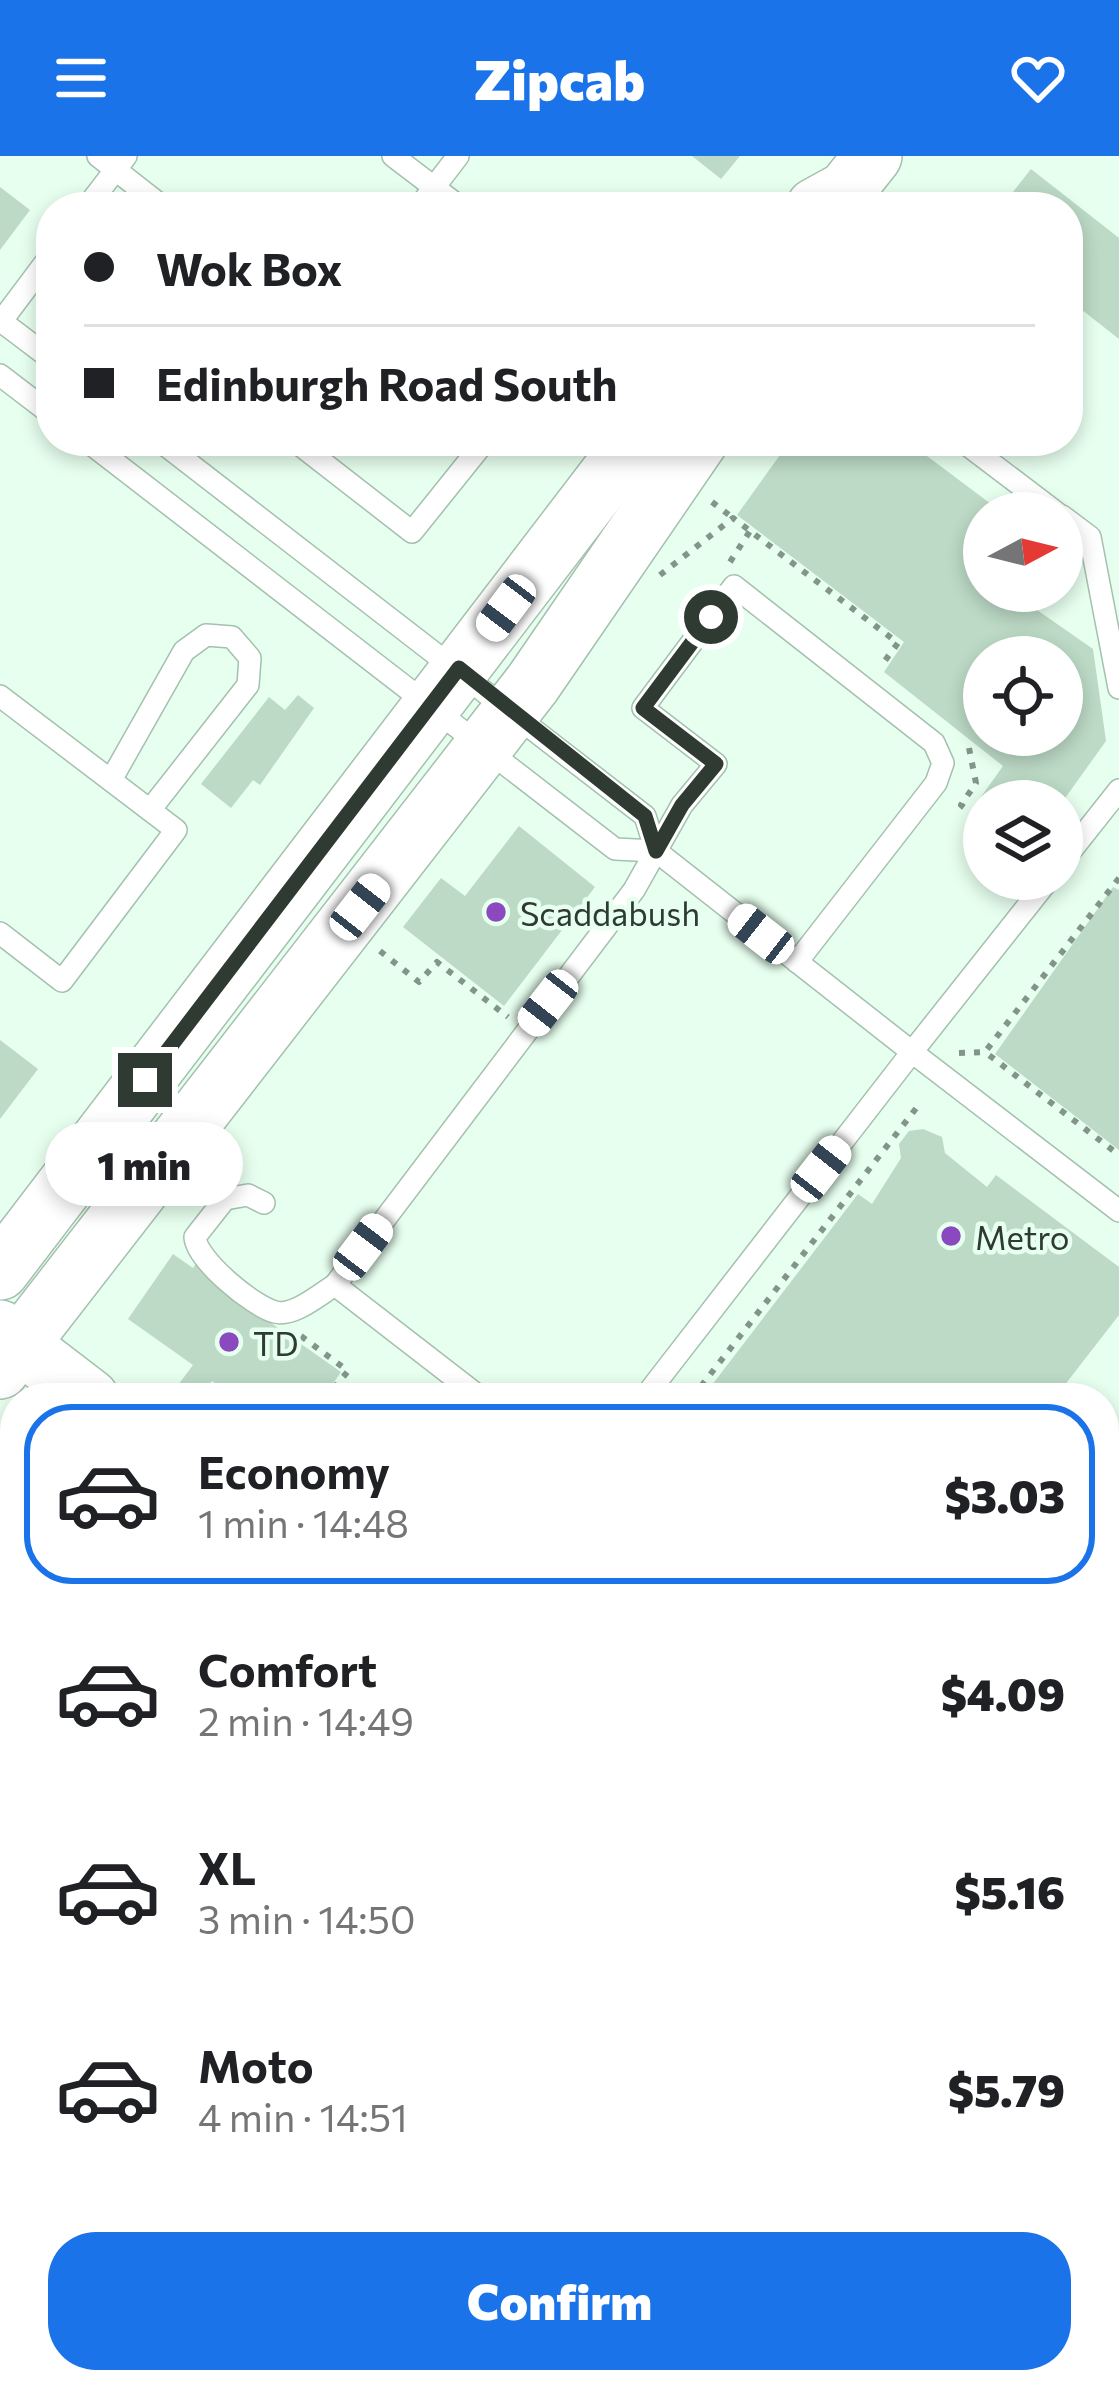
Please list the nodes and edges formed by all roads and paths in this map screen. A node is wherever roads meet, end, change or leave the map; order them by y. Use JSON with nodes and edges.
{"nodes":[{"id":1,"x":393,"y":156,"type":"edge"},
{"id":2,"x":458,"y":156,"type":"edge"},
{"id":3,"x":113,"y":160,"type":"edge"},
{"id":4,"x":434,"y":187,"type":"junction"},
{"id":5,"x":95,"y":192,"type":"edge"},
{"id":6,"x":147,"y":192,"type":"edge"},
{"id":7,"x":430,"y":192,"type":"edge"},
{"id":8,"x":440,"y":192,"type":"edge"},
{"id":9,"x":36,"y":274,"type":"edge"},
{"id":10,"x":1,"y":322,"type":"edge"},
{"id":11,"x":36,"y":347,"type":"edge"},
{"id":12,"x":0,"y":375,"type":"edge"},
{"id":13,"x":36,"y":403,"type":"edge"},
{"id":14,"x":108,"y":456,"type":"edge"},
{"id":15,"x":177,"y":456,"type":"edge"},
{"id":16,"x":314,"y":456,"type":"edge"},
{"id":17,"x":473,"y":456,"type":"edge"},
{"id":18,"x":622,"y":456,"type":"edge"},
{"id":19,"x":688,"y":456,"type":"edge"},
{"id":20,"x":982,"y":456,"type":"edge"},
{"id":21,"x":1030,"y":492,"type":"edge"},
{"id":22,"x":712,"y":502,"type":"dead end"},
{"id":23,"x":733,"y":518,"type":"dead end"},
{"id":24,"x":1083,"y":532,"type":"edge"},
{"id":25,"x":445,"y":687,"type":"junction"},
{"id":26,"x":1119,"y":688,"type":"edge"},
{"id":27,"x":0,"y":696,"type":"edge"},
{"id":28,"x":497,"y":729,"type":"junction"},
{"id":29,"x":110,"y":780,"type":"junction"},
{"id":30,"x":1119,"y":790,"type":"edge"},
{"id":31,"x":150,"y":810,"type":"junction"},
{"id":32,"x":1083,"y":835,"type":"edge"},
{"id":33,"x":656,"y":851,"type":"junction"},
{"id":34,"x":1119,"y":878,"type":"edge"},
{"id":35,"x":1032,"y":900,"type":"edge"},
{"id":36,"x":0,"y":933,"type":"edge"},
{"id":37,"x":373,"y":945,"type":"dead end"},
{"id":38,"x":797,"y":962,"type":"junction"},
{"id":39,"x":526,"y":1031,"type":"junction"},
{"id":40,"x":912,"y":1052,"type":"junction"},
{"id":41,"x":985,"y":1052,"type":"junction"},
{"id":42,"x":959,"y":1053,"type":"dead end"},
{"id":43,"x":921,"y":1102,"type":"dead end"},
{"id":44,"x":1119,"y":1155,"type":"edge"},
{"id":45,"x":264,"y":1203,"type":"dead end"},
{"id":46,"x":1119,"y":1211,"type":"edge"},
{"id":47,"x":0,"y":1271,"type":"edge"},
{"id":48,"x":335,"y":1285,"type":"junction"},
{"id":49,"x":300,"y":1335,"type":"dead end"},
{"id":50,"x":7,"y":1348,"type":"edge"},
{"id":51,"x":65,"y":1383,"type":"edge"},
{"id":52,"x":338,"y":1383,"type":"edge"},
{"id":53,"x":462,"y":1383,"type":"edge"},
{"id":54,"x":656,"y":1383,"type":"edge"},
{"id":55,"x":704,"y":1383,"type":"edge"}],
"edges":[{"from":1,"to":4,"type":"lane"},
{"from":2,"to":4,"type":"lane"},
{"from":3,"to":5,"type":"lane"},
{"from":3,"to":6,"type":"lane"},
{"from":4,"to":7,"type":"lane"},
{"from":4,"to":8,"type":"lane"},
{"from":9,"to":10,"type":"lane"},
{"from":10,"to":11,"type":"lane"},
{"from":12,"to":13,"type":"lane"},
{"from":14,"to":25,"type":"lane"},
{"from":15,"to":25,"type":"lane"},
{"from":16,"to":17,"type":"lane"},
{"from":18,"to":25,"type":"main road"},
{"from":19,"to":28,"type":"main road"},
{"from":20,"to":21,"type":"lane"},
{"from":22,"to":23,"type":"path"},
{"from":24,"to":26,"type":"lane"},
{"from":25,"to":28,"type":"lane"},
{"from":25,"to":28,"type":"lane"},
{"from":25,"to":47,"type":"main road"},
{"from":27,"to":29,"type":"lane"},
{"from":28,"to":33,"type":"lane"},
{"from":28,"to":33,"type":"lane"},
{"from":28,"to":50,"type":"main road"},
{"from":29,"to":31,"type":"lane"},
{"from":29,"to":31,"type":"lane"},
{"from":30,"to":32,"type":"lane"},
{"from":31,"to":36,"type":"lane"},
{"from":33,"to":38,"type":"lane"},
{"from":33,"to":38,"type":"lane"},
{"from":33,"to":39,"type":"lane"},
{"from":34,"to":41,"type":"path"},
{"from":35,"to":40,"type":"lane"},
{"from":37,"to":39,"type":"path"},
{"from":38,"to":40,"type":"lane"},
{"from":39,"to":48,"type":"lane"},
{"from":40,"to":46,"type":"lane"},
{"from":40,"to":54,"type":"lane"},
{"from":41,"to":42,"type":"path"},
{"from":41,"to":44,"type":"path"},
{"from":43,"to":55,"type":"path"},
{"from":45,"to":48,"type":"lane"},
{"from":48,"to":53,"type":"lane"},
{"from":49,"to":52,"type":"path"},
{"from":50,"to":51,"type":"main road"}]}
